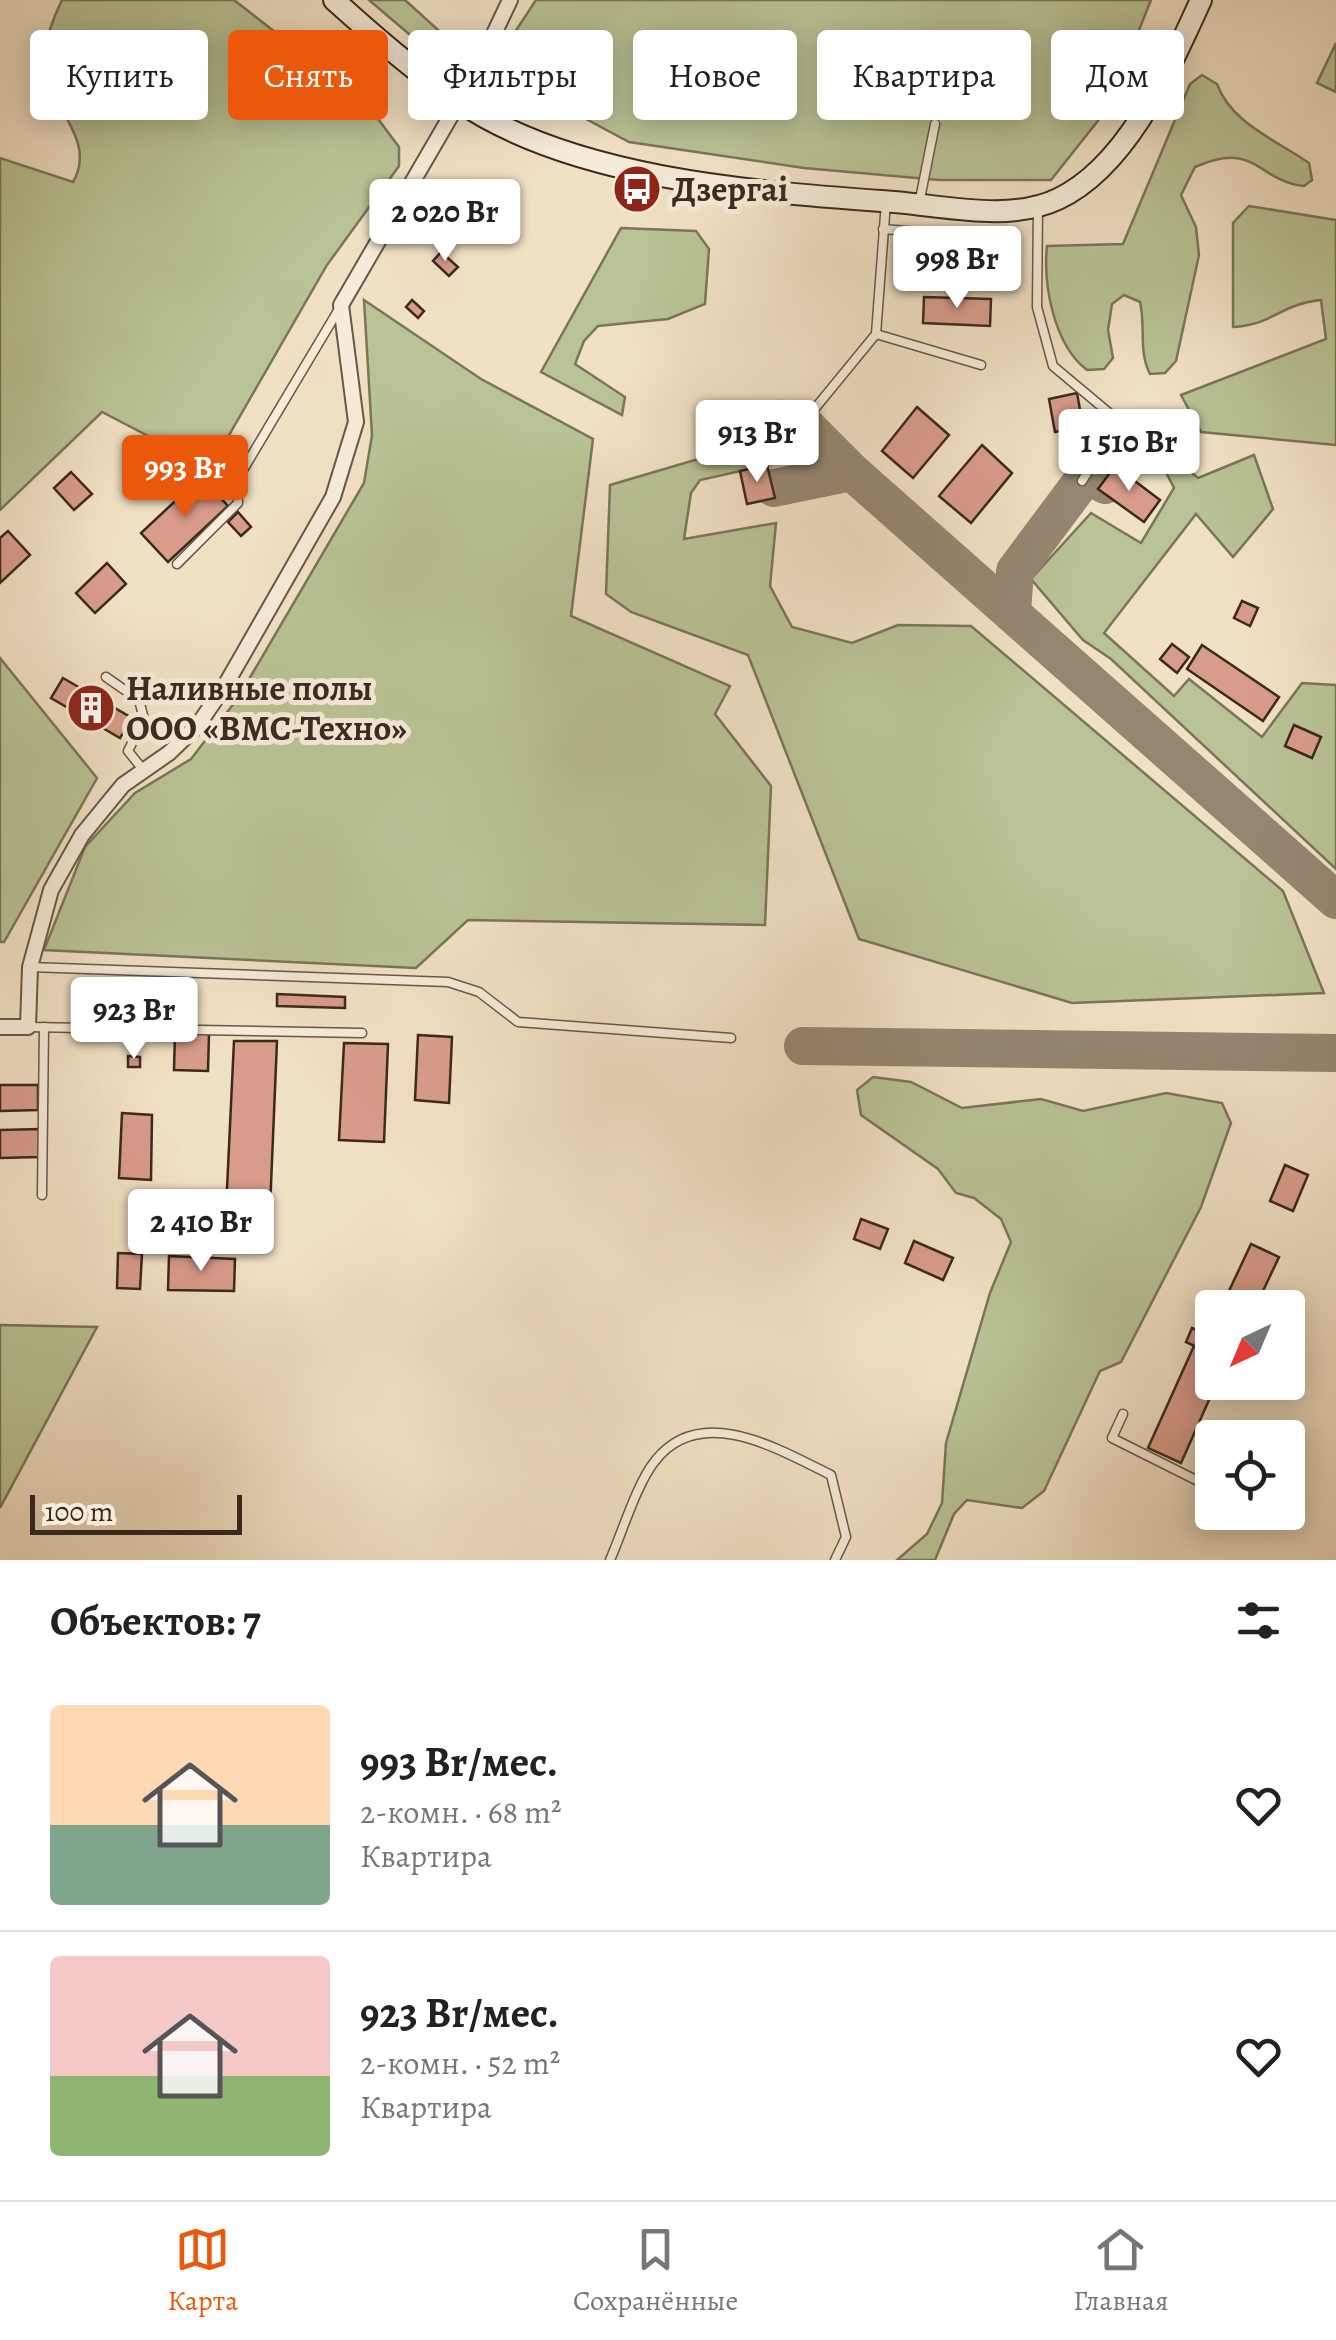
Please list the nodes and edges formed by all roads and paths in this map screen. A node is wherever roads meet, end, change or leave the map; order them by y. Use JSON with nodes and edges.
{"nodes":[{"id":1,"x":334,"y":0,"type":"edge"},
{"id":2,"x":510,"y":0,"type":"edge"},
{"id":3,"x":1201,"y":0,"type":"edge"},
{"id":4,"x":495,"y":30,"type":"edge"},
{"id":5,"x":408,"y":60,"type":"edge"},
{"id":6,"x":449,"y":120,"type":"edge"},
{"id":7,"x":497,"y":120,"type":"edge"},
{"id":8,"x":934,"y":124,"type":"dead end"},
{"id":9,"x":886,"y":202,"type":"junction"},
{"id":10,"x":919,"y":204,"type":"junction"},
{"id":11,"x":1038,"y":207,"type":"junction"},
{"id":12,"x":884,"y":229,"type":"junction"},
{"id":13,"x":943,"y":234,"type":"dead end"},
{"id":14,"x":341,"y":305,"type":"junction"},
{"id":15,"x":876,"y":334,"type":"junction"},
{"id":16,"x":981,"y":365,"type":"dead end"},
{"id":17,"x":803,"y":423,"type":"dead end"},
{"id":18,"x":1082,"y":482,"type":"dead end"},
{"id":19,"x":177,"y":564,"type":"dead end"},
{"id":20,"x":106,"y":677,"type":"dead end"},
{"id":21,"x":145,"y":772,"type":"junction"},
{"id":22,"x":30,"y":967,"type":"junction"},
{"id":23,"x":0,"y":1027,"type":"edge"},
{"id":24,"x":36,"y":1027,"type":"junction"},
{"id":25,"x":362,"y":1033,"type":"dead end"},
{"id":26,"x":731,"y":1038,"type":"dead end"},
{"id":27,"x":42,"y":1195,"type":"dead end"},
{"id":28,"x":1123,"y":1414,"type":"dead end"},
{"id":29,"x":1195,"y":1480,"type":"edge"},
{"id":30,"x":610,"y":1560,"type":"edge"},
{"id":31,"x":835,"y":1560,"type":"edge"}],
"edges":[{"from":1,"to":5,"type":"street"},
{"from":2,"to":4,"type":"street"},
{"from":3,"to":11,"type":"street"},
{"from":6,"to":14,"type":"street"},
{"from":7,"to":9,"type":"street"},
{"from":8,"to":10,"type":"lane"},
{"from":9,"to":10,"type":"street"},
{"from":9,"to":12,"type":"lane"},
{"from":10,"to":11,"type":"street"},
{"from":11,"to":18,"type":"lane"},
{"from":12,"to":13,"type":"lane"},
{"from":12,"to":15,"type":"lane"},
{"from":14,"to":19,"type":"lane"},
{"from":14,"to":21,"type":"street"},
{"from":15,"to":16,"type":"lane"},
{"from":15,"to":17,"type":"lane"},
{"from":20,"to":21,"type":"lane"},
{"from":21,"to":22,"type":"street"},
{"from":22,"to":24,"type":"street"},
{"from":22,"to":26,"type":"lane"},
{"from":23,"to":24,"type":"street"},
{"from":24,"to":25,"type":"lane"},
{"from":24,"to":27,"type":"lane"},
{"from":28,"to":29,"type":"lane"},
{"from":30,"to":31,"type":"lane"}]}
